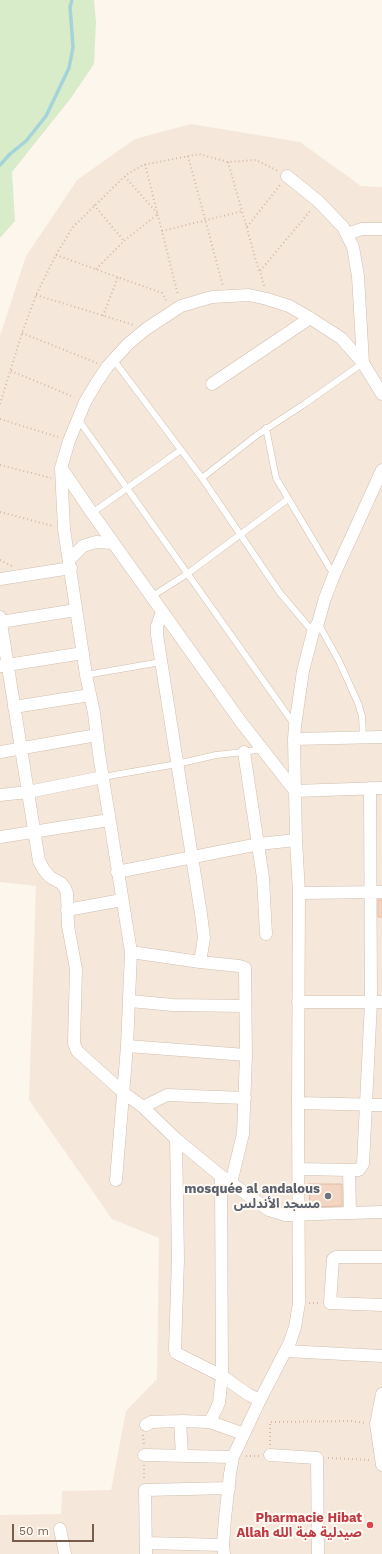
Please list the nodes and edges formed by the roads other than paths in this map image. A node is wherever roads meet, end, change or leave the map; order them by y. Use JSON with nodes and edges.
{"nodes":[{"id":1,"x":287,"y":176,"type":"road end"},
{"id":2,"x":382,"y":229,"type":"edge"},
{"id":3,"x":347,"y":234,"type":"junction"},
{"id":4,"x":310,"y":318,"type":"junction"},
{"id":5,"x":110,"y":363,"type":"junction"},
{"id":6,"x":363,"y":363,"type":"junction"},
{"id":7,"x":212,"y":384,"type":"dead end"},
{"id":8,"x":382,"y":394,"type":"edge"},
{"id":9,"x":78,"y":419,"type":"junction"},
{"id":10,"x":266,"y":428,"type":"junction"},
{"id":11,"x":181,"y":450,"type":"junction"},
{"id":12,"x":61,"y":468,"type":"junction"},
{"id":13,"x":382,"y":470,"type":"edge"},
{"id":14,"x":202,"y":478,"type":"junction"},
{"id":15,"x":127,"y":489,"type":"junction"},
{"id":16,"x":288,"y":499,"type":"junction"},
{"id":17,"x":92,"y":513,"type":"junction"},
{"id":18,"x":240,"y":535,"type":"junction"},
{"id":19,"x":113,"y":543,"type":"junction"},
{"id":20,"x":70,"y":564,"type":"junction"},
{"id":21,"x":187,"y":574,"type":"junction"},
{"id":22,"x":334,"y":575,"type":"junction"},
{"id":23,"x":0,"y":579,"type":"edge"},
{"id":24,"x":151,"y":597,"type":"junction"},
{"id":25,"x":76,"y":610,"type":"junction"},
{"id":26,"x":162,"y":612,"type":"junction"},
{"id":27,"x":0,"y":621,"type":"edge"},
{"id":28,"x":316,"y":628,"type":"junction"},
{"id":29,"x":83,"y":653,"type":"junction"},
{"id":30,"x":160,"y":662,"type":"junction"},
{"id":31,"x":4,"y":665,"type":"edge"},
{"id":32,"x":86,"y":675,"type":"junction"},
{"id":33,"x":90,"y":695,"type":"junction"},
{"id":34,"x":14,"y":708,"type":"junction"},
{"id":35,"x":295,"y":726,"type":"junction"},
{"id":36,"x":97,"y":735,"type":"junction"},
{"id":37,"x":363,"y":737,"type":"junction"},
{"id":38,"x":382,"y":737,"type":"edge"},
{"id":39,"x":294,"y":739,"type":"junction"},
{"id":40,"x":21,"y":748,"type":"junction"},
{"id":41,"x":261,"y":749,"type":"junction"},
{"id":42,"x":0,"y":752,"type":"edge"},
{"id":43,"x":244,"y":752,"type":"junction"},
{"id":44,"x":177,"y":764,"type":"junction"},
{"id":45,"x":103,"y":777,"type":"junction"},
{"id":46,"x":376,"y":788,"type":"edge"},
{"id":47,"x":295,"y":791,"type":"junction"},
{"id":48,"x":28,"y":792,"type":"junction"},
{"id":49,"x":0,"y":795,"type":"edge"},
{"id":50,"x":109,"y":820,"type":"junction"},
{"id":51,"x":34,"y":832,"type":"junction"},
{"id":52,"x":0,"y":837,"type":"edge"},
{"id":53,"x":296,"y":840,"type":"junction"},
{"id":54,"x":258,"y":844,"type":"junction"},
{"id":55,"x":191,"y":858,"type":"junction"},
{"id":56,"x":118,"y":872,"type":"junction"},
{"id":57,"x":299,"y":893,"type":"junction"},
{"id":58,"x":376,"y":893,"type":"edge"},
{"id":59,"x":122,"y":900,"type":"junction"},
{"id":60,"x":68,"y":910,"type":"junction"},
{"id":61,"x":266,"y":934,"type":"dead end"},
{"id":62,"x":131,"y":952,"type":"junction"},
{"id":63,"x":200,"y":962,"type":"junction"},
{"id":64,"x":130,"y":1000,"type":"junction"},
{"id":65,"x":298,"y":1002,"type":"junction"},
{"id":66,"x":376,"y":1002,"type":"edge"},
{"id":67,"x":245,"y":1006,"type":"junction"},
{"id":68,"x":127,"y":1046,"type":"junction"},
{"id":69,"x":246,"y":1055,"type":"junction"},
{"id":70,"x":124,"y":1093,"type":"junction"},
{"id":71,"x":244,"y":1098,"type":"junction"},
{"id":72,"x":298,"y":1103,"type":"junction"},
{"id":73,"x":366,"y":1105,"type":"junction"},
{"id":74,"x":382,"y":1105,"type":"edge"},
{"id":75,"x":143,"y":1107,"type":"junction"},
{"id":76,"x":176,"y":1139,"type":"junction"},
{"id":77,"x":299,"y":1169,"type":"junction"},
{"id":78,"x":349,"y":1170,"type":"junction"},
{"id":79,"x":116,"y":1180,"type":"dead end"},
{"id":80,"x":226,"y":1180,"type":"junction"},
{"id":81,"x":382,"y":1212,"type":"edge"},
{"id":82,"x":350,"y":1213,"type":"junction"},
{"id":83,"x":300,"y":1214,"type":"junction"},
{"id":84,"x":382,"y":1257,"type":"edge"},
{"id":85,"x":382,"y":1305,"type":"edge"},
{"id":86,"x":286,"y":1351,"type":"junction"},
{"id":87,"x":382,"y":1356,"type":"edge"},
{"id":88,"x":222,"y":1376,"type":"junction"},
{"id":89,"x":382,"y":1394,"type":"edge"},
{"id":90,"x":260,"y":1400,"type":"junction"},
{"id":91,"x":180,"y":1421,"type":"junction"},
{"id":92,"x":210,"y":1422,"type":"junction"},
{"id":93,"x":146,"y":1425,"type":"dead end"},
{"id":94,"x":244,"y":1434,"type":"junction"},
{"id":95,"x":144,"y":1455,"type":"dead end"},
{"id":96,"x":182,"y":1455,"type":"junction"},
{"id":97,"x":270,"y":1455,"type":"road end"},
{"id":98,"x":234,"y":1457,"type":"junction"},
{"id":99,"x":381,"y":1462,"type":"edge"},
{"id":100,"x":229,"y":1488,"type":"junction"},
{"id":101,"x":60,"y":1529,"type":"dead end"},
{"id":102,"x":146,"y":1549,"type":"edge"},
{"id":103,"x":224,"y":1550,"type":"edge"},
{"id":104,"x":65,"y":1554,"type":"edge"},
{"id":105,"x":318,"y":1554,"type":"edge"}],
"edges":[{"from":1,"to":3,"type":"street"},
{"from":2,"to":3,"type":"street"},
{"from":3,"to":6,"type":"street"},
{"from":4,"to":5,"type":"street"},
{"from":4,"to":6,"type":"street"},
{"from":4,"to":7,"type":"street"},
{"from":5,"to":9,"type":"street"},
{"from":5,"to":11,"type":"lane"},
{"from":6,"to":8,"type":"street"},
{"from":6,"to":10,"type":"lane"},
{"from":9,"to":12,"type":"street"},
{"from":9,"to":15,"type":"lane"},
{"from":10,"to":14,"type":"lane"},
{"from":10,"to":16,"type":"lane"},
{"from":11,"to":14,"type":"lane"},
{"from":11,"to":15,"type":"lane"},
{"from":12,"to":17,"type":"street"},
{"from":12,"to":20,"type":"street"},
{"from":13,"to":22,"type":"street"},
{"from":14,"to":18,"type":"lane"},
{"from":15,"to":17,"type":"lane"},
{"from":15,"to":21,"type":"lane"},
{"from":16,"to":18,"type":"lane"},
{"from":16,"to":22,"type":"lane"},
{"from":17,"to":19,"type":"street"},
{"from":18,"to":21,"type":"lane"},
{"from":18,"to":28,"type":"lane"},
{"from":19,"to":20,"type":"street"},
{"from":19,"to":24,"type":"street"},
{"from":20,"to":23,"type":"street"},
{"from":20,"to":25,"type":"street"},
{"from":21,"to":24,"type":"lane"},
{"from":21,"to":35,"type":"lane"},
{"from":22,"to":28,"type":"street"},
{"from":24,"to":26,"type":"street"},
{"from":25,"to":27,"type":"street"},
{"from":25,"to":29,"type":"street"},
{"from":26,"to":30,"type":"street"},
{"from":26,"to":41,"type":"street"},
{"from":27,"to":31,"type":"street"},
{"from":28,"to":35,"type":"street"},
{"from":28,"to":37,"type":"lane"},
{"from":29,"to":31,"type":"street"},
{"from":29,"to":32,"type":"street"},
{"from":30,"to":32,"type":"lane"},
{"from":30,"to":44,"type":"street"},
{"from":31,"to":34,"type":"street"},
{"from":32,"to":33,"type":"street"},
{"from":33,"to":34,"type":"street"},
{"from":33,"to":36,"type":"street"},
{"from":34,"to":40,"type":"street"},
{"from":35,"to":39,"type":"street"},
{"from":36,"to":40,"type":"street"},
{"from":36,"to":45,"type":"street"},
{"from":37,"to":38,"type":"street"},
{"from":37,"to":39,"type":"street"},
{"from":39,"to":47,"type":"street"},
{"from":40,"to":42,"type":"street"},
{"from":40,"to":48,"type":"street"},
{"from":41,"to":43,"type":"lane"},
{"from":41,"to":47,"type":"street"},
{"from":43,"to":44,"type":"lane"},
{"from":43,"to":54,"type":"street"},
{"from":44,"to":45,"type":"lane"},
{"from":44,"to":55,"type":"street"},
{"from":45,"to":48,"type":"street"},
{"from":45,"to":50,"type":"street"},
{"from":46,"to":47,"type":"street"},
{"from":46,"to":58,"type":"street"},
{"from":47,"to":53,"type":"street"},
{"from":48,"to":49,"type":"street"},
{"from":48,"to":51,"type":"street"},
{"from":50,"to":51,"type":"street"},
{"from":50,"to":56,"type":"street"},
{"from":51,"to":52,"type":"street"},
{"from":51,"to":60,"type":"street"},
{"from":53,"to":54,"type":"street"},
{"from":53,"to":57,"type":"street"},
{"from":54,"to":55,"type":"street"},
{"from":54,"to":61,"type":"street"},
{"from":55,"to":56,"type":"street"},
{"from":55,"to":63,"type":"street"},
{"from":56,"to":59,"type":"street"},
{"from":57,"to":58,"type":"street"},
{"from":57,"to":65,"type":"street"},
{"from":58,"to":66,"type":"street"},
{"from":59,"to":60,"type":"street"},
{"from":59,"to":62,"type":"street"},
{"from":60,"to":70,"type":"street"},
{"from":62,"to":63,"type":"street"},
{"from":62,"to":64,"type":"street"},
{"from":63,"to":67,"type":"street"},
{"from":64,"to":67,"type":"street"},
{"from":64,"to":68,"type":"street"},
{"from":65,"to":66,"type":"street"},
{"from":65,"to":72,"type":"street"},
{"from":66,"to":73,"type":"street"},
{"from":67,"to":69,"type":"street"},
{"from":68,"to":69,"type":"street"},
{"from":68,"to":70,"type":"street"},
{"from":69,"to":71,"type":"street"},
{"from":70,"to":75,"type":"street"},
{"from":70,"to":79,"type":"street"},
{"from":71,"to":75,"type":"street"},
{"from":71,"to":80,"type":"street"},
{"from":72,"to":73,"type":"street"},
{"from":72,"to":77,"type":"street"},
{"from":73,"to":74,"type":"street"},
{"from":73,"to":78,"type":"street"},
{"from":75,"to":76,"type":"street"},
{"from":76,"to":80,"type":"street"},
{"from":76,"to":88,"type":"street"},
{"from":77,"to":78,"type":"street"},
{"from":77,"to":83,"type":"street"},
{"from":78,"to":82,"type":"street"},
{"from":80,"to":83,"type":"street"},
{"from":80,"to":88,"type":"street"},
{"from":81,"to":82,"type":"street"},
{"from":82,"to":83,"type":"street"},
{"from":83,"to":86,"type":"street"},
{"from":84,"to":85,"type":"street"},
{"from":86,"to":87,"type":"street"},
{"from":86,"to":90,"type":"street"},
{"from":88,"to":90,"type":"street"},
{"from":88,"to":92,"type":"street"},
{"from":89,"to":99,"type":"street"},
{"from":90,"to":94,"type":"street"},
{"from":91,"to":92,"type":"street"},
{"from":91,"to":93,"type":"street"},
{"from":91,"to":96,"type":"street"},
{"from":92,"to":94,"type":"street"},
{"from":94,"to":98,"type":"street"},
{"from":95,"to":96,"type":"street"},
{"from":96,"to":98,"type":"street"},
{"from":97,"to":105,"type":"street"},
{"from":98,"to":100,"type":"street"},
{"from":100,"to":102,"type":"street"},
{"from":100,"to":103,"type":"street"},
{"from":101,"to":104,"type":"street"},
{"from":102,"to":103,"type":"street"}]}
